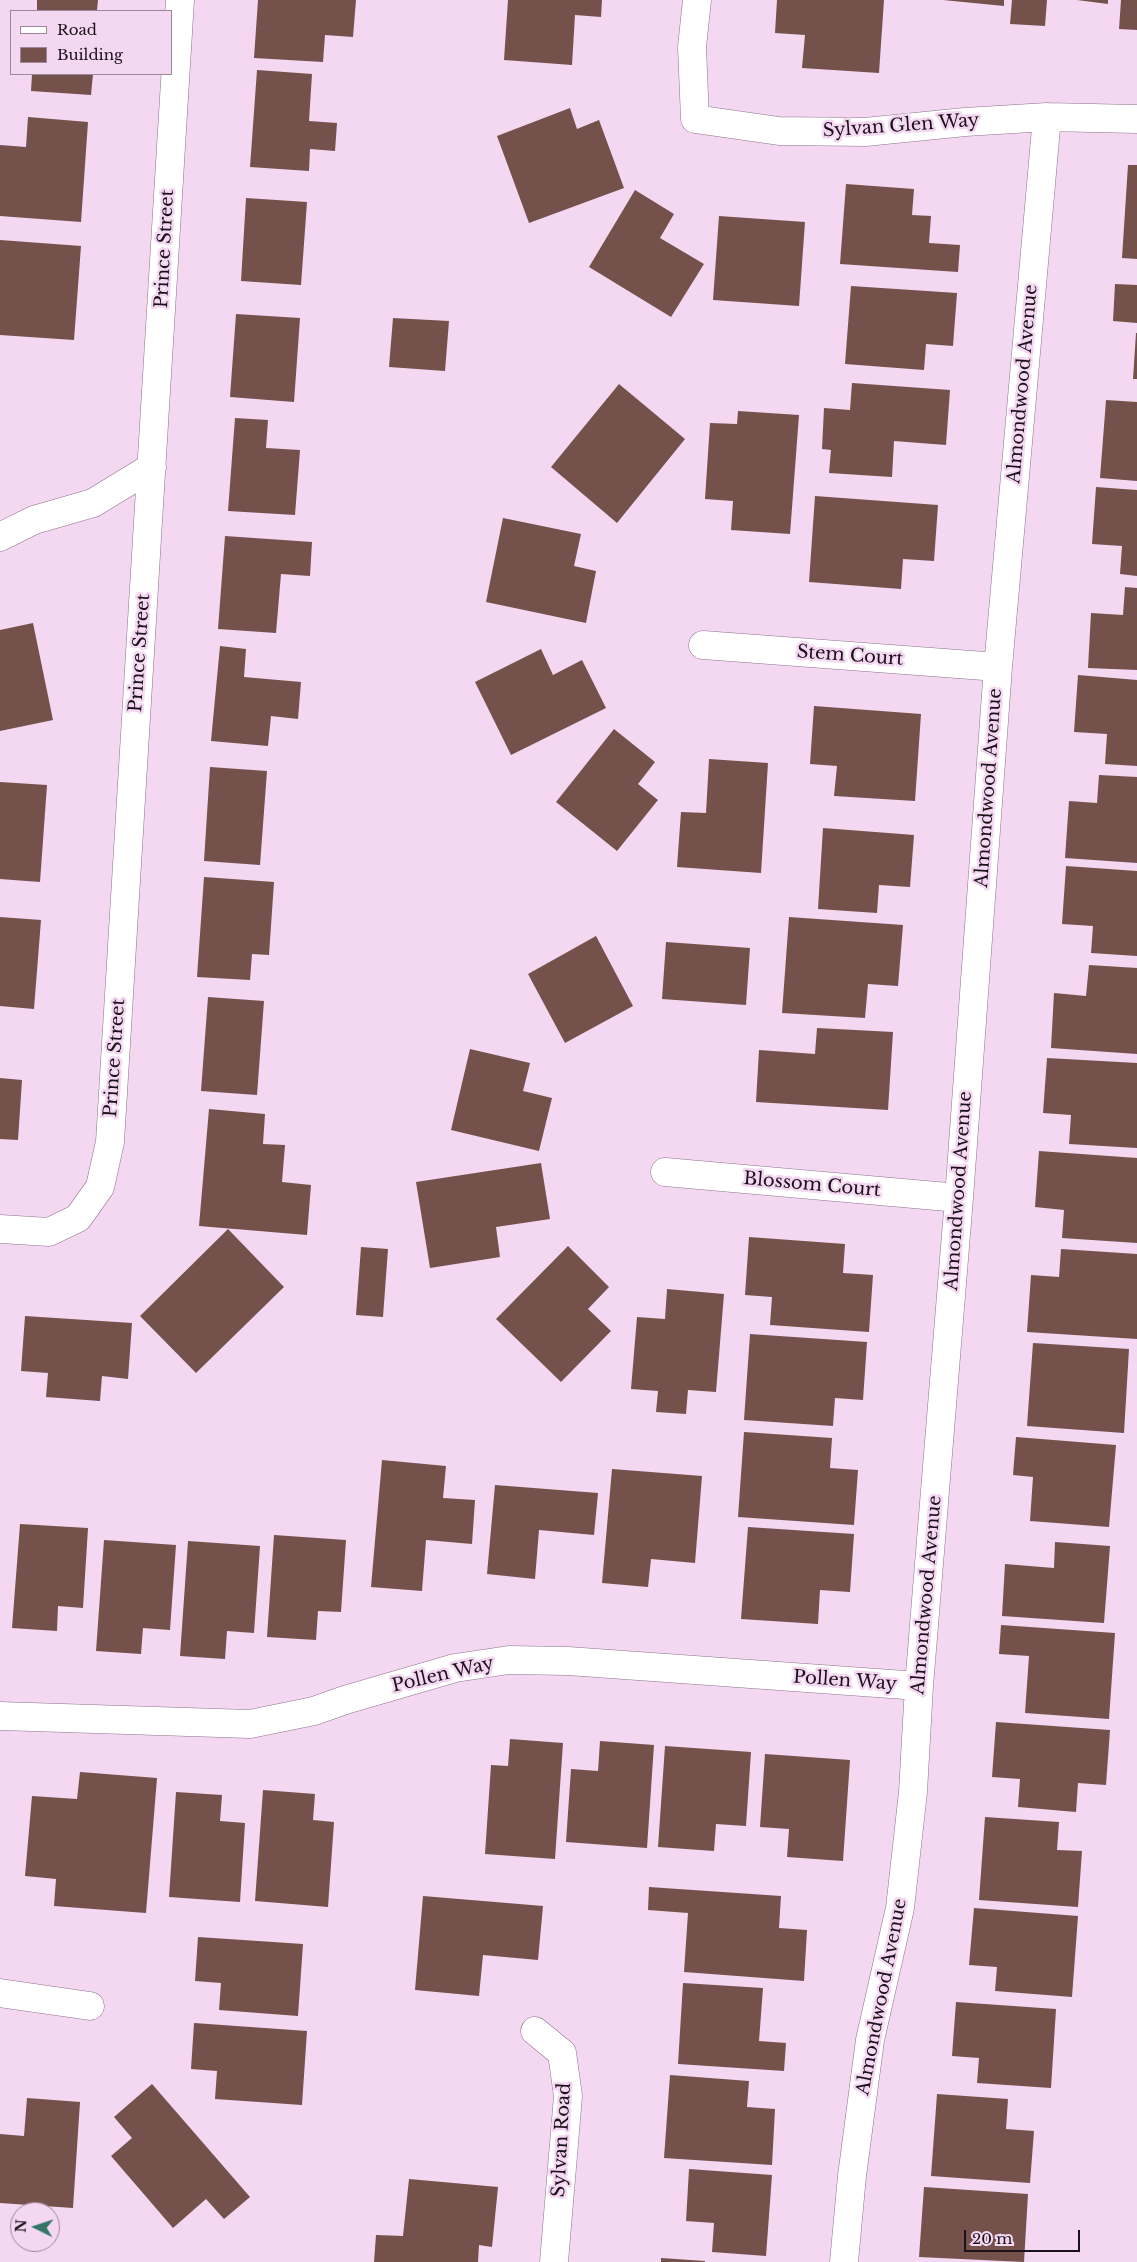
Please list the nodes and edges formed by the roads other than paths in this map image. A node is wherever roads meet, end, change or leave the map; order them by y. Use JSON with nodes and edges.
{"nodes":[{"id":1,"x":180,"y":0,"type":"edge"},
{"id":2,"x":696,"y":0,"type":"edge"},
{"id":3,"x":1047,"y":117,"type":"junction"},
{"id":4,"x":1137,"y":119,"type":"edge"},
{"id":5,"x":152,"y":467,"type":"junction"},
{"id":6,"x":0,"y":537,"type":"edge"},
{"id":7,"x":703,"y":645,"type":"dead end"},
{"id":8,"x":998,"y":667,"type":"junction"},
{"id":9,"x":665,"y":1172,"type":"dead end"},
{"id":10,"x":959,"y":1198,"type":"junction"},
{"id":11,"x":0,"y":1229,"type":"edge"},
{"id":12,"x":919,"y":1686,"type":"junction"},
{"id":13,"x":0,"y":1716,"type":"edge"},
{"id":14,"x":0,"y":1993,"type":"edge"},
{"id":15,"x":90,"y":2006,"type":"dead end"},
{"id":16,"x":535,"y":2031,"type":"dead end"},
{"id":17,"x":554,"y":2262,"type":"edge"},
{"id":18,"x":844,"y":2262,"type":"edge"}],
"edges":[{"from":1,"to":5,"type":"street","name":"Prince Street"},
{"from":2,"to":3,"type":"street","name":"Sylvan Glen Way"},
{"from":3,"to":4,"type":"street","name":"Sylvan Glen Way"},
{"from":3,"to":8,"type":"street","name":"Almondwood Avenue"},
{"from":5,"to":6,"type":"street"},
{"from":5,"to":11,"type":"street","name":"Prince Street"},
{"from":7,"to":8,"type":"street","name":"Stem Court"},
{"from":8,"to":10,"type":"street","name":"Almondwood Avenue"},
{"from":9,"to":10,"type":"street","name":"Blossom Court"},
{"from":10,"to":12,"type":"street","name":"Almondwood Avenue"},
{"from":12,"to":13,"type":"street","name":"Pollen Way"},
{"from":12,"to":18,"type":"street","name":"Almondwood Avenue"},
{"from":14,"to":15,"type":"street"},
{"from":16,"to":17,"type":"street","name":"Sylvan Road"}]}
